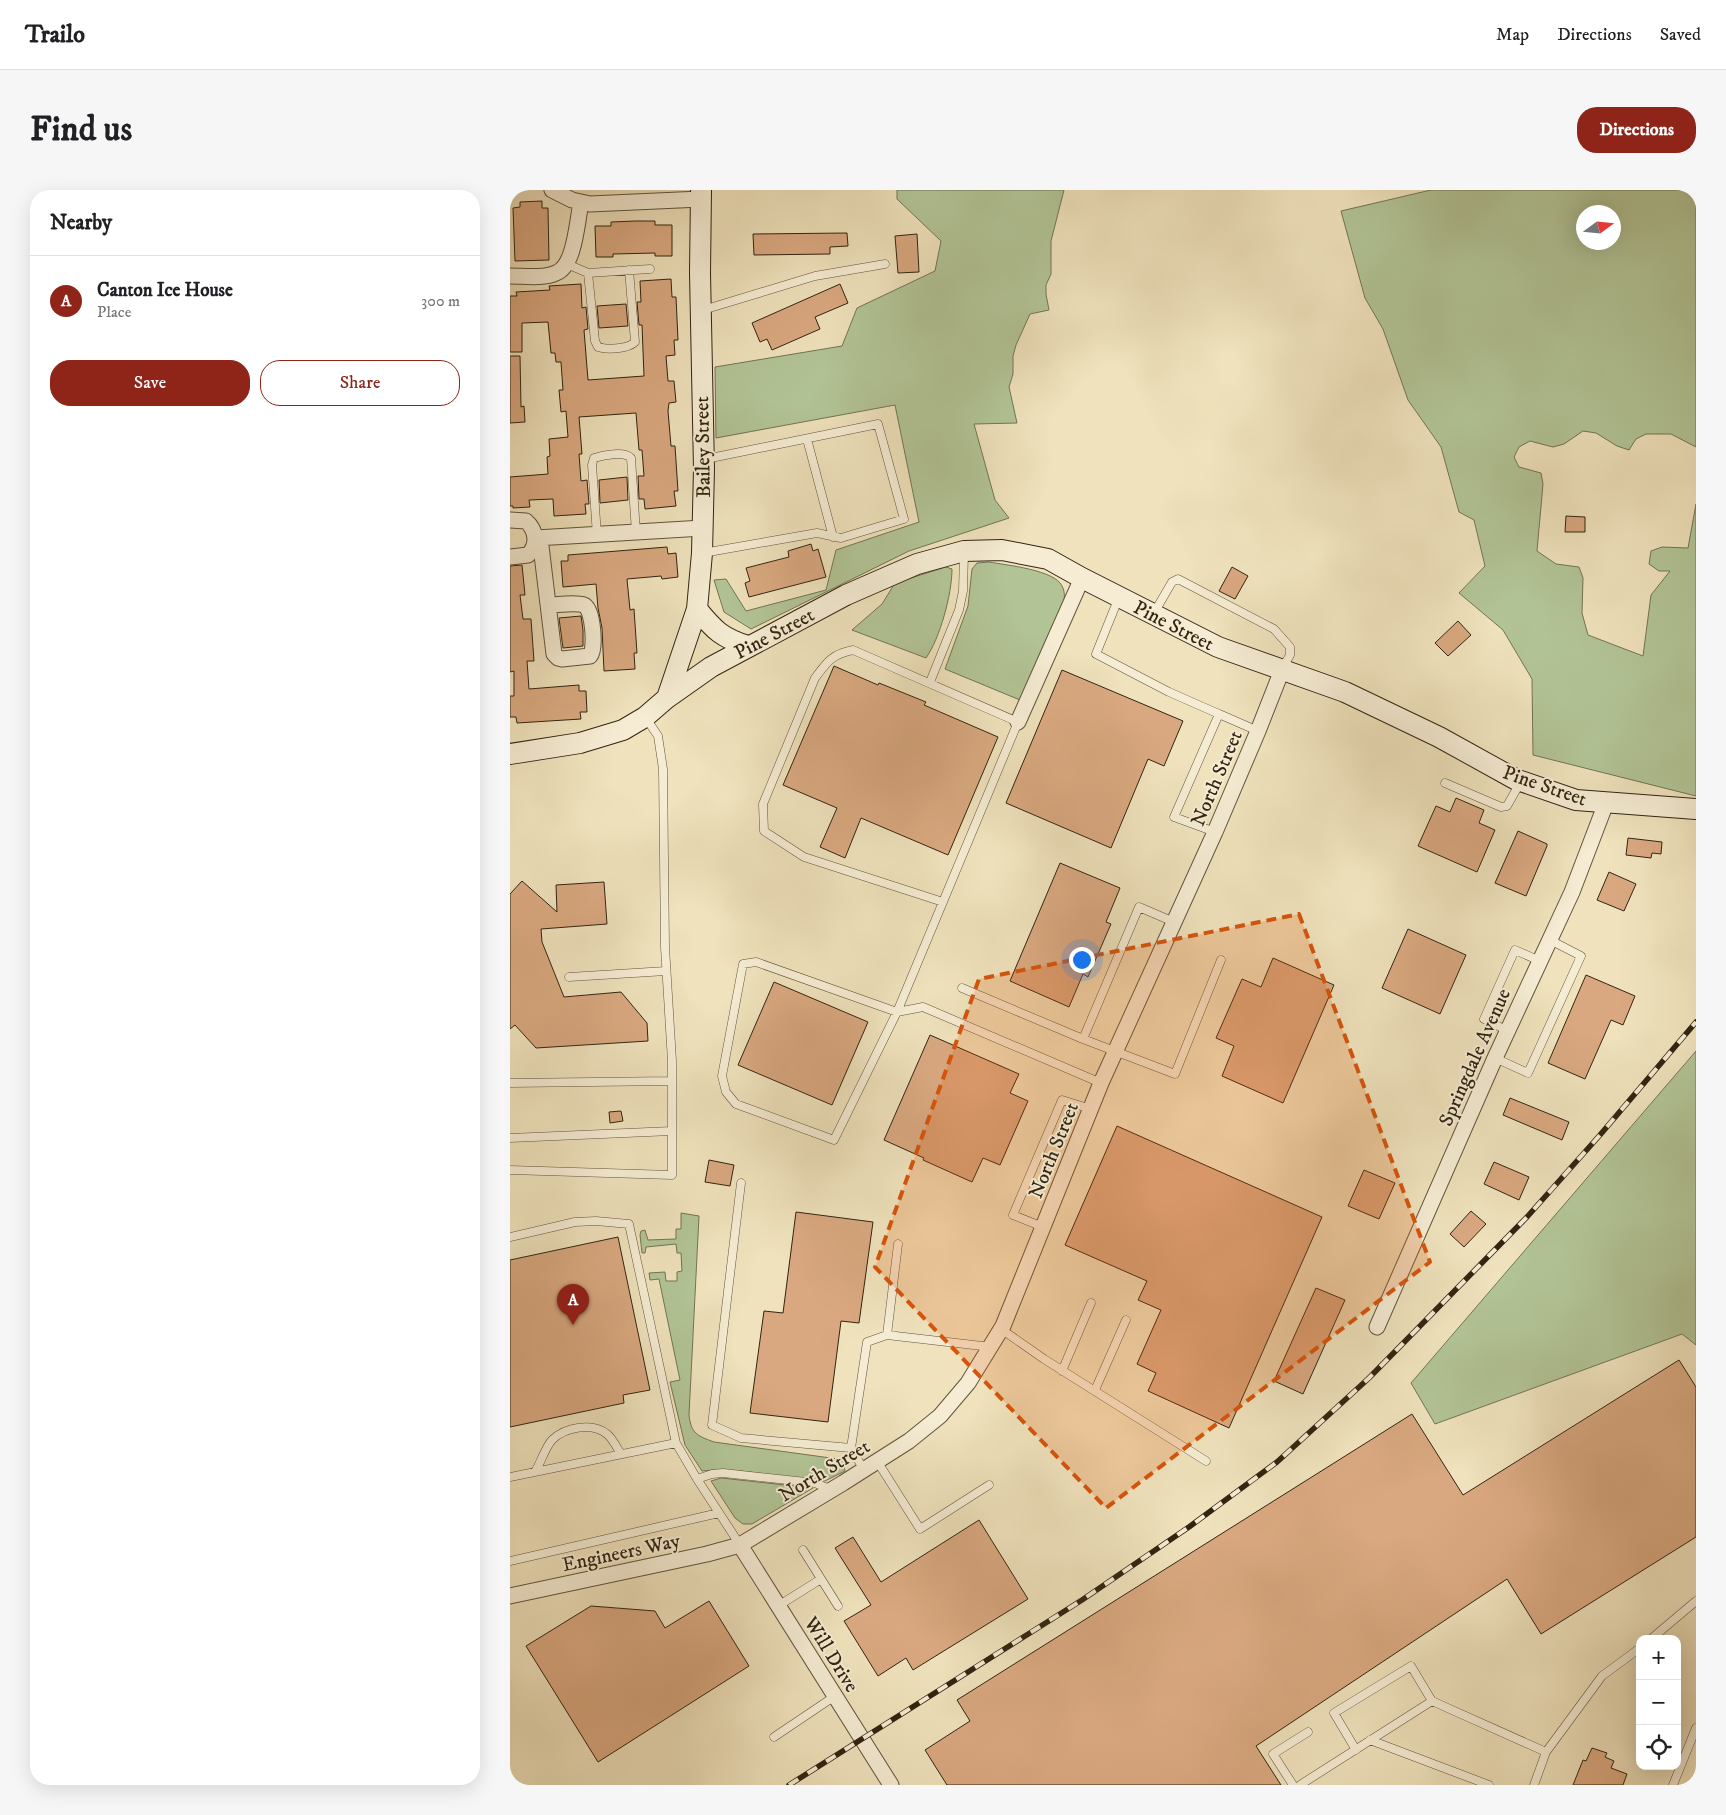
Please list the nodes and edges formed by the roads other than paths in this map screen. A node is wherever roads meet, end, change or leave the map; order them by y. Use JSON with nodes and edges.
{"nodes":[{"id":1,"x":552,"y":190,"type":"edge"},
{"id":2,"x":701,"y":194,"type":"edge"},
{"id":3,"x":580,"y":203,"type":"junction"},
{"id":4,"x":567,"y":264,"type":"junction"},
{"id":5,"x":885,"y":264,"type":"dead end"},
{"id":6,"x":650,"y":269,"type":"dead end"},
{"id":7,"x":630,"y":270,"type":"junction"},
{"id":8,"x":588,"y":273,"type":"junction"},
{"id":9,"x":510,"y":276,"type":"edge"},
{"id":10,"x":701,"y":310,"type":"junction"},
{"id":11,"x":807,"y":439,"type":"junction"},
{"id":12,"x":704,"y":460,"type":"junction"},
{"id":13,"x":510,"y":520,"type":"edge"},
{"id":14,"x":703,"y":528,"type":"junction"},
{"id":15,"x":636,"y":532,"type":"junction"},
{"id":16,"x":597,"y":535,"type":"junction"},
{"id":17,"x":833,"y":537,"type":"junction"},
{"id":18,"x":538,"y":538,"type":"junction"},
{"id":19,"x":964,"y":551,"type":"junction"},
{"id":20,"x":702,"y":553,"type":"junction"},
{"id":21,"x":510,"y":557,"type":"edge"},
{"id":22,"x":1082,"y":578,"type":"junction"},
{"id":23,"x":1120,"y":597,"type":"junction"},
{"id":24,"x":548,"y":605,"type":"dead end"},
{"id":25,"x":697,"y":609,"type":"junction"},
{"id":26,"x":1153,"y":615,"type":"junction"},
{"id":27,"x":748,"y":646,"type":"junction"},
{"id":28,"x":1282,"y":670,"type":"junction"},
{"id":29,"x":930,"y":682,"type":"junction"},
{"id":30,"x":667,"y":698,"type":"junction"},
{"id":31,"x":1219,"y":714,"type":"junction"},
{"id":32,"x":645,"y":717,"type":"junction"},
{"id":33,"x":1018,"y":722,"type":"junction"},
{"id":34,"x":1258,"y":731,"type":"junction"},
{"id":35,"x":510,"y":754,"type":"edge"},
{"id":36,"x":1521,"y":781,"type":"junction"},
{"id":37,"x":1445,"y":783,"type":"dead end"},
{"id":38,"x":1606,"y":803,"type":"junction"},
{"id":39,"x":1696,"y":809,"type":"edge"},
{"id":40,"x":1215,"y":832,"type":"junction"},
{"id":41,"x":943,"y":902,"type":"junction"},
{"id":42,"x":1174,"y":922,"type":"junction"},
{"id":43,"x":1550,"y":940,"type":"junction"},
{"id":44,"x":1221,"y":960,"type":"dead end"},
{"id":45,"x":1540,"y":961,"type":"junction"},
{"id":46,"x":666,"y":971,"type":"junction"},
{"id":47,"x":568,"y":977,"type":"dead end"},
{"id":48,"x":962,"y":988,"type":"dead end"},
{"id":49,"x":897,"y":1012,"type":"junction"},
{"id":50,"x":1508,"y":1031,"type":"junction"},
{"id":51,"x":1083,"y":1039,"type":"junction"},
{"id":52,"x":1115,"y":1052,"type":"junction"},
{"id":53,"x":1495,"y":1058,"type":"junction"},
{"id":54,"x":672,"y":1081,"type":"junction"},
{"id":55,"x":510,"y":1083,"type":"edge"},
{"id":56,"x":1101,"y":1083,"type":"junction"},
{"id":57,"x":1091,"y":1109,"type":"junction"},
{"id":58,"x":672,"y":1131,"type":"junction"},
{"id":59,"x":510,"y":1138,"type":"edge"},
{"id":60,"x":510,"y":1170,"type":"edge"},
{"id":61,"x":741,"y":1184,"type":"dead end"},
{"id":62,"x":1043,"y":1226,"type":"junction"},
{"id":63,"x":510,"y":1237,"type":"edge"},
{"id":64,"x":898,"y":1244,"type":"dead end"},
{"id":65,"x":1091,"y":1303,"type":"dead end"},
{"id":66,"x":1126,"y":1320,"type":"dead end"},
{"id":67,"x":1376,"y":1327,"type":"dead end"},
{"id":68,"x":1001,"y":1329,"type":"junction"},
{"id":69,"x":887,"y":1335,"type":"junction"},
{"id":70,"x":991,"y":1347,"type":"junction"},
{"id":71,"x":1062,"y":1371,"type":"junction"},
{"id":72,"x":1095,"y":1390,"type":"junction"},
{"id":73,"x":676,"y":1442,"type":"junction"},
{"id":74,"x":850,"y":1448,"type":"junction"},
{"id":75,"x":621,"y":1454,"type":"junction"},
{"id":76,"x":877,"y":1461,"type":"junction"},
{"id":77,"x":1206,"y":1461,"type":"dead end"},
{"id":78,"x":864,"y":1470,"type":"junction"},
{"id":79,"x":535,"y":1472,"type":"junction"},
{"id":80,"x":510,"y":1477,"type":"edge"},
{"id":81,"x":697,"y":1479,"type":"junction"},
{"id":82,"x":989,"y":1485,"type":"dead end"},
{"id":83,"x":832,"y":1490,"type":"junction"},
{"id":84,"x":719,"y":1513,"type":"junction"},
{"id":85,"x":740,"y":1545,"type":"junction"},
{"id":86,"x":803,"y":1550,"type":"dead end"},
{"id":87,"x":510,"y":1561,"type":"edge"},
{"id":88,"x":821,"y":1580,"type":"junction"},
{"id":89,"x":510,"y":1596,"type":"edge"},
{"id":90,"x":1696,"y":1601,"type":"edge"},
{"id":91,"x":778,"y":1606,"type":"junction"},
{"id":92,"x":838,"y":1606,"type":"dead end"},
{"id":93,"x":1656,"y":1635,"type":"edge"},
{"id":94,"x":1636,"y":1651,"type":"edge"},
{"id":95,"x":834,"y":1696,"type":"junction"},
{"id":96,"x":1432,"y":1701,"type":"junction"},
{"id":97,"x":1696,"y":1728,"type":"edge"},
{"id":98,"x":1308,"y":1732,"type":"dead end"},
{"id":99,"x":774,"y":1737,"type":"dead end"},
{"id":100,"x":1370,"y":1740,"type":"junction"},
{"id":101,"x":1356,"y":1750,"type":"junction"},
{"id":102,"x":1546,"y":1752,"type":"junction"},
{"id":103,"x":1311,"y":1782,"type":"edge"},
{"id":104,"x":886,"y":1784,"type":"edge"},
{"id":105,"x":1293,"y":1785,"type":"edge"},
{"id":106,"x":1300,"y":1785,"type":"edge"},
{"id":107,"x":1489,"y":1785,"type":"edge"},
{"id":108,"x":1534,"y":1785,"type":"edge"},
{"id":109,"x":1673,"y":1785,"type":"edge"}],
"edges":[{"from":1,"to":3,"type":"street"},
{"from":2,"to":3,"type":"street"},
{"from":2,"to":10,"type":"street","name":"Bailey Street"},
{"from":3,"to":4,"type":"street"},
{"from":4,"to":8,"type":"lane"},
{"from":4,"to":9,"type":"street"},
{"from":5,"to":10,"type":"lane"},
{"from":6,"to":7,"type":"lane"},
{"from":7,"to":8,"type":"lane"},
{"from":7,"to":8,"type":"lane"},
{"from":10,"to":12,"type":"street","name":"Bailey Street"},
{"from":11,"to":12,"type":"lane"},
{"from":11,"to":17,"type":"lane"},
{"from":11,"to":17,"type":"lane"},
{"from":12,"to":14,"type":"street","name":"Bailey Street"},
{"from":13,"to":18,"type":"street"},
{"from":14,"to":15,"type":"street"},
{"from":14,"to":20,"type":"street","name":"Bailey Street"},
{"from":15,"to":16,"type":"street"},
{"from":15,"to":16,"type":"lane"},
{"from":16,"to":18,"type":"street"},
{"from":17,"to":20,"type":"lane"},
{"from":18,"to":21,"type":"street"},
{"from":18,"to":24,"type":"street"},
{"from":19,"to":22,"type":"street","name":"Pine Street"},
{"from":19,"to":27,"type":"street","name":"Pine Street"},
{"from":19,"to":29,"type":"lane"},
{"from":20,"to":25,"type":"street","name":"Bailey Street"},
{"from":22,"to":23,"type":"street","name":"Pine Street"},
{"from":22,"to":33,"type":"street"},
{"from":23,"to":26,"type":"street","name":"Pine Street"},
{"from":23,"to":31,"type":"lane"},
{"from":25,"to":27,"type":"street"},
{"from":25,"to":30,"type":"street","name":"Bailey Street"},
{"from":26,"to":28,"type":"street","name":"Pine Street"},
{"from":26,"to":28,"type":"lane"},
{"from":27,"to":30,"type":"street","name":"Pine Street"},
{"from":28,"to":34,"type":"street","name":"North Street"},
{"from":28,"to":36,"type":"street","name":"Pine Street"},
{"from":29,"to":33,"type":"lane"},
{"from":29,"to":41,"type":"lane"},
{"from":30,"to":32,"type":"street","name":"Pine Street"},
{"from":31,"to":34,"type":"lane"},
{"from":31,"to":40,"type":"lane"},
{"from":32,"to":35,"type":"street","name":"Pine Street"},
{"from":32,"to":46,"type":"lane"},
{"from":33,"to":41,"type":"lane"},
{"from":34,"to":40,"type":"street","name":"North Street"},
{"from":36,"to":37,"type":"lane"},
{"from":36,"to":38,"type":"street","name":"Pine Street"},
{"from":38,"to":39,"type":"street","name":"Pine Street"},
{"from":38,"to":43,"type":"street","name":"Springdale Avenue"},
{"from":40,"to":42,"type":"street","name":"North Street"},
{"from":41,"to":49,"type":"lane"},
{"from":42,"to":51,"type":"lane"},
{"from":42,"to":52,"type":"street","name":"North Street"},
{"from":43,"to":45,"type":"street","name":"Springdale Avenue"},
{"from":43,"to":53,"type":"lane"},
{"from":44,"to":52,"type":"lane"},
{"from":45,"to":50,"type":"street","name":"Springdale Avenue"},
{"from":45,"to":50,"type":"lane"},
{"from":46,"to":47,"type":"lane"},
{"from":46,"to":54,"type":"lane"},
{"from":48,"to":51,"type":"lane"},
{"from":49,"to":49,"type":"lane"},
{"from":49,"to":56,"type":"lane"},
{"from":50,"to":53,"type":"street","name":"Springdale Avenue"},
{"from":51,"to":52,"type":"lane"},
{"from":52,"to":56,"type":"street","name":"North Street"},
{"from":53,"to":67,"type":"street","name":"Springdale Avenue"},
{"from":54,"to":55,"type":"lane"},
{"from":54,"to":58,"type":"lane"},
{"from":56,"to":57,"type":"street","name":"North Street"},
{"from":57,"to":62,"type":"street","name":"North Street"},
{"from":57,"to":62,"type":"lane"},
{"from":58,"to":59,"type":"lane"},
{"from":58,"to":60,"type":"lane"},
{"from":61,"to":74,"type":"lane"},
{"from":62,"to":68,"type":"street","name":"North Street"},
{"from":63,"to":73,"type":"lane"},
{"from":64,"to":69,"type":"lane"},
{"from":65,"to":71,"type":"lane"},
{"from":66,"to":72,"type":"lane"},
{"from":68,"to":70,"type":"street","name":"North Street"},
{"from":68,"to":71,"type":"lane"},
{"from":69,"to":70,"type":"lane"},
{"from":69,"to":74,"type":"lane"},
{"from":70,"to":76,"type":"street","name":"North Street"},
{"from":71,"to":72,"type":"lane"},
{"from":72,"to":77,"type":"lane"},
{"from":73,"to":75,"type":"lane"},
{"from":73,"to":81,"type":"lane"},
{"from":74,"to":78,"type":"lane"},
{"from":75,"to":79,"type":"lane"},
{"from":75,"to":79,"type":"lane"},
{"from":76,"to":78,"type":"street","name":"North Street"},
{"from":76,"to":82,"type":"lane"},
{"from":78,"to":83,"type":"street","name":"North Street"},
{"from":79,"to":80,"type":"lane"},
{"from":81,"to":83,"type":"lane"},
{"from":81,"to":84,"type":"lane"},
{"from":83,"to":85,"type":"street","name":"North Street"},
{"from":84,"to":85,"type":"lane"},
{"from":84,"to":87,"type":"lane"},
{"from":85,"to":89,"type":"street","name":"Engineers Way"},
{"from":85,"to":91,"type":"street","name":"Will Drive"},
{"from":86,"to":88,"type":"lane"},
{"from":88,"to":91,"type":"lane"},
{"from":88,"to":92,"type":"lane"},
{"from":90,"to":93,"type":"lane"},
{"from":91,"to":95,"type":"street","name":"Will Drive"},
{"from":94,"to":102,"type":"lane"},
{"from":95,"to":99,"type":"lane"},
{"from":95,"to":104,"type":"street","name":"Will Drive"},
{"from":96,"to":100,"type":"lane"},
{"from":96,"to":101,"type":"lane"},
{"from":96,"to":102,"type":"lane"},
{"from":97,"to":109,"type":"lane"},
{"from":98,"to":105,"type":"lane"},
{"from":100,"to":101,"type":"lane"},
{"from":100,"to":107,"type":"lane"},
{"from":101,"to":103,"type":"lane"},
{"from":102,"to":108,"type":"lane"},
{"from":103,"to":106,"type":"lane"}]}
